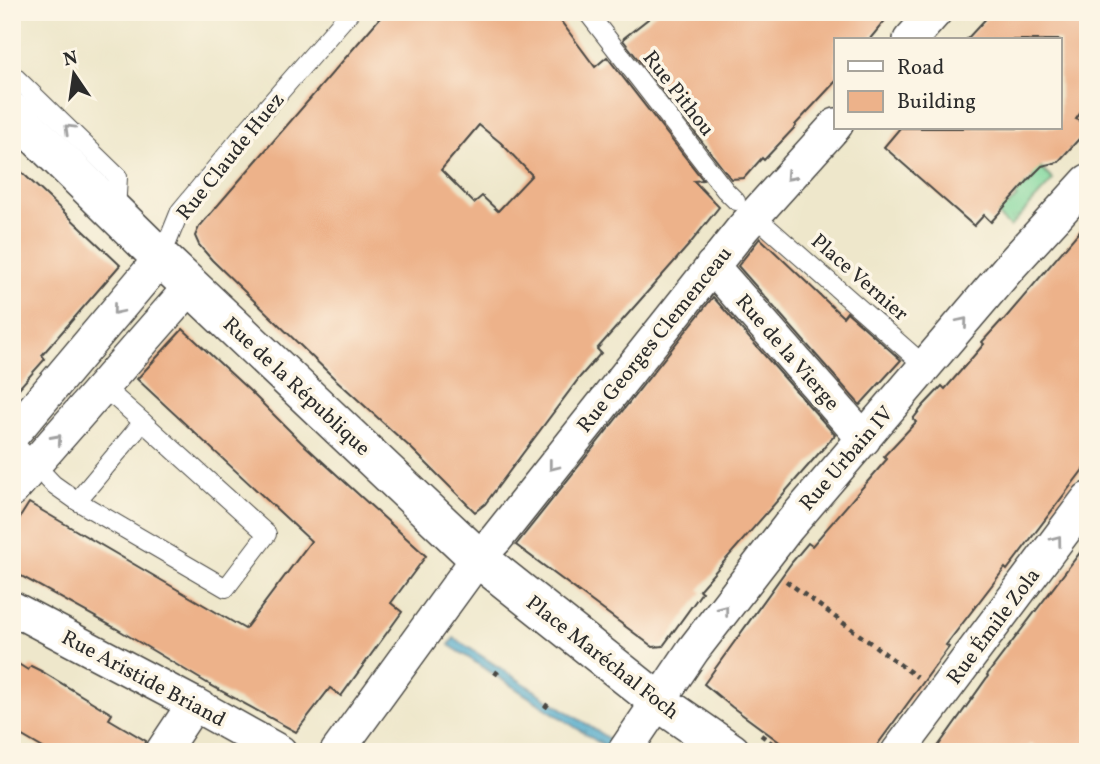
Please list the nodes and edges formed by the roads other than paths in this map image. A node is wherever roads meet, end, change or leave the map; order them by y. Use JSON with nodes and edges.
{"nodes":[{"id":1,"x":350,"y":12,"type":"edge"},
{"id":2,"x":587,"y":12,"type":"edge"},
{"id":3,"x":935,"y":12,"type":"edge"},
{"id":4,"x":912,"y":38,"type":"edge"},
{"id":5,"x":12,"y":74,"type":"edge"},
{"id":6,"x":12,"y":112,"type":"edge"},
{"id":7,"x":834,"y":127,"type":"edge"},
{"id":8,"x":1088,"y":181,"type":"edge"},
{"id":9,"x":736,"y":201,"type":"dead end"},
{"id":10,"x":116,"y":215,"type":"junction"},
{"id":11,"x":764,"y":224,"type":"dead end"},
{"id":12,"x":161,"y":258,"type":"junction"},
{"id":13,"x":712,"y":266,"type":"junction"},
{"id":14,"x":191,"y":286,"type":"junction"},
{"id":15,"x":925,"y":366,"type":"junction"},
{"id":16,"x":101,"y":389,"type":"junction"},
{"id":17,"x":144,"y":422,"type":"junction"},
{"id":18,"x":12,"y":435,"type":"edge"},
{"id":19,"x":863,"y":439,"type":"junction"},
{"id":20,"x":23,"y":453,"type":"edge"},
{"id":21,"x":12,"y":491,"type":"edge"},
{"id":22,"x":1088,"y":499,"type":"edge"},
{"id":23,"x":77,"y":501,"type":"junction"},
{"id":24,"x":478,"y":558,"type":"junction"},
{"id":25,"x":12,"y":608,"type":"edge"},
{"id":26,"x":659,"y":702,"type":"junction"},
{"id":27,"x":194,"y":704,"type":"junction"},
{"id":28,"x":277,"y":751,"type":"edge"},
{"id":29,"x":162,"y":752,"type":"edge"},
{"id":30,"x":337,"y":752,"type":"edge"},
{"id":31,"x":624,"y":752,"type":"edge"},
{"id":32,"x":731,"y":752,"type":"edge"},
{"id":33,"x":898,"y":752,"type":"edge"}],
"edges":[{"from":1,"to":12,"type":"lane","name":"Rue Claude Huez"},
{"from":2,"to":9,"type":"lane","name":"Rue Pithou"},
{"from":3,"to":4,"type":"street"},
{"from":10,"to":5,"type":"lane","one_way":true},
{"from":6,"to":10,"type":"street","name":"Rue de la République"},
{"from":7,"to":13,"type":"street","name":"Rue Georges Clemenceau","one_way":true},
{"from":15,"to":8,"type":"street","name":"Rue Urbain IV","one_way":true},
{"from":10,"to":12,"type":"street","name":"Rue de la République"},
{"from":11,"to":15,"type":"lane","name":"Place Vernier"},
{"from":12,"to":14,"type":"street","name":"Rue de la République"},
{"from":12,"to":18,"type":"street","name":"Rue Claude Huez","one_way":true},
{"from":13,"to":19,"type":"street","name":"Rue de la Vierge"},
{"from":13,"to":24,"type":"street","name":"Rue Georges Clemenceau","one_way":true},
{"from":14,"to":16,"type":"street"},
{"from":14,"to":24,"type":"street","name":"Rue de la République"},
{"from":15,"to":19,"type":"street","name":"Rue Urbain IV"},
{"from":16,"to":17,"type":"lane"},
{"from":20,"to":16,"type":"street","one_way":true},
{"from":17,"to":23,"type":"lane"},
{"from":17,"to":23,"type":"lane"},
{"from":26,"to":19,"type":"street","name":"Rue Urbain IV","one_way":true},
{"from":20,"to":21,"type":"street"},
{"from":20,"to":23,"type":"lane"},
{"from":33,"to":22,"type":"street","name":"Rue Émile Zola","one_way":true},
{"from":24,"to":26,"type":"street","name":"Place Maréchal Foch"},
{"from":24,"to":30,"type":"street","name":"Rue Georges Clemenceau"},
{"from":25,"to":27,"type":"street","name":"Rue Aristide Briand"},
{"from":26,"to":31,"type":"street","name":"Rue Urbain IV"},
{"from":26,"to":32,"type":"street","name":"Place Maréchal Foch"},
{"from":27,"to":28,"type":"street","name":"Rue Aristide Briand"},
{"from":27,"to":29,"type":"street"}]}
